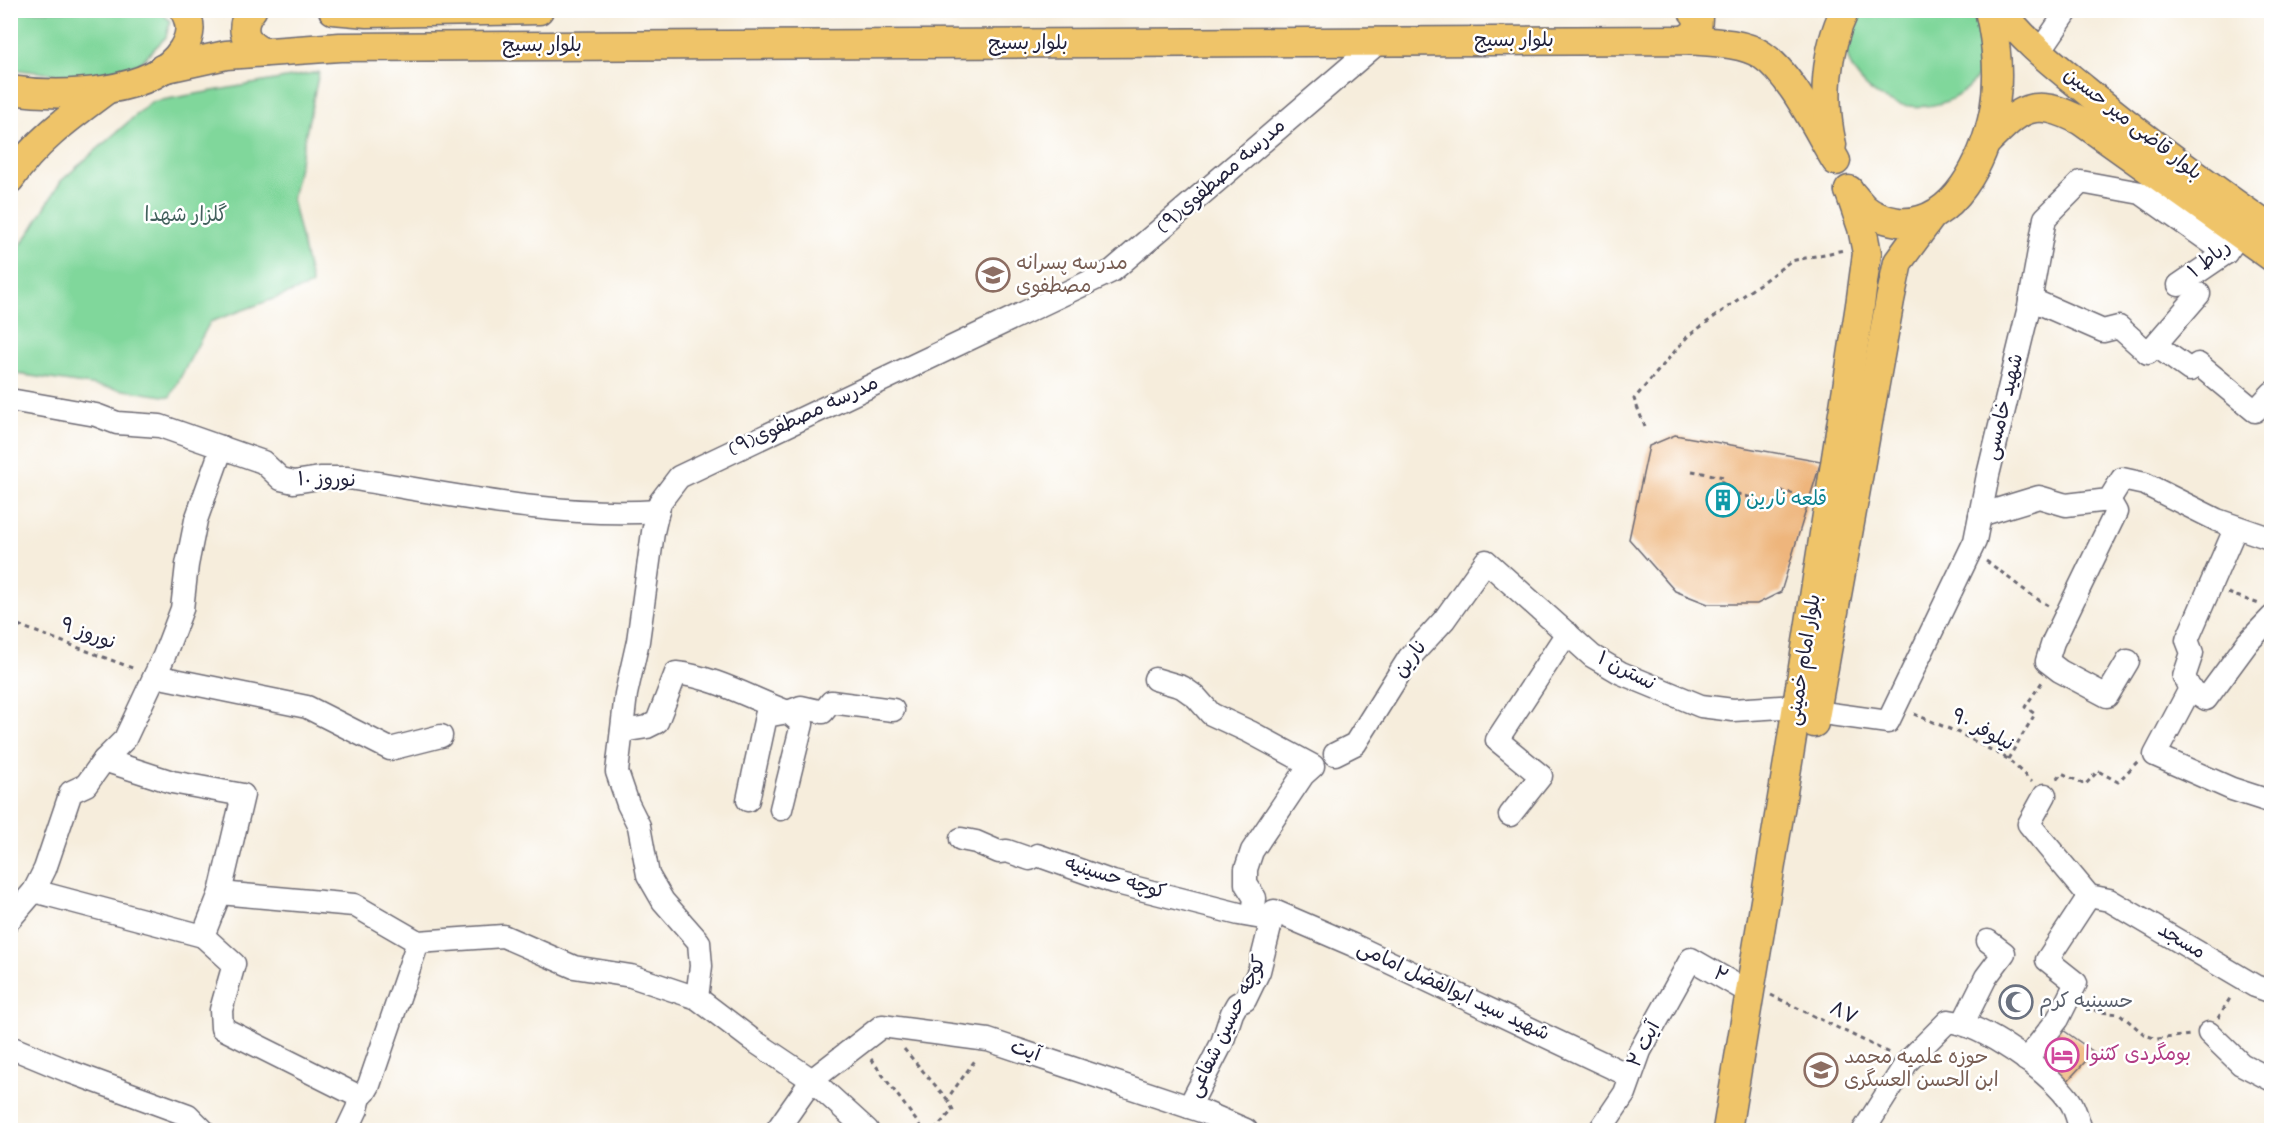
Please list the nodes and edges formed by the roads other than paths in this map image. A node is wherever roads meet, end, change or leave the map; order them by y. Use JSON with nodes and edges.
{"nodes":[{"id":1,"x":184,"y":10,"type":"edge"},
{"id":2,"x":252,"y":10,"type":"edge"},
{"id":3,"x":333,"y":10,"type":"edge"},
{"id":4,"x":539,"y":10,"type":"edge"},
{"id":5,"x":1692,"y":10,"type":"edge"},
{"id":6,"x":1845,"y":10,"type":"edge"},
{"id":7,"x":1989,"y":10,"type":"edge"},
{"id":8,"x":2001,"y":10,"type":"edge"},
{"id":9,"x":2068,"y":10,"type":"edge"},
{"id":10,"x":367,"y":12,"type":"edge"},
{"id":11,"x":1685,"y":40,"type":"junction"},
{"id":12,"x":1379,"y":42,"type":"junction"},
{"id":13,"x":2040,"y":51,"type":"junction"},
{"id":14,"x":264,"y":52,"type":"junction"},
{"id":15,"x":162,"y":69,"type":"junction"},
{"id":16,"x":10,"y":90,"type":"edge"},
{"id":17,"x":107,"y":90,"type":"junction"},
{"id":18,"x":1985,"y":145,"type":"junction"},
{"id":19,"x":1836,"y":161,"type":"junction"},
{"id":20,"x":10,"y":179,"type":"edge"},
{"id":21,"x":1848,"y":190,"type":"junction"},
{"id":22,"x":1931,"y":217,"type":"junction"},
{"id":23,"x":2270,"y":226,"type":"edge"},
{"id":24,"x":2233,"y":244,"type":"junction"},
{"id":25,"x":2271,"y":257,"type":"edge"},
{"id":26,"x":2030,"y":299,"type":"junction"},
{"id":27,"x":2155,"y":345,"type":"junction"},
{"id":28,"x":2271,"y":393,"type":"edge"},
{"id":29,"x":10,"y":400,"type":"edge"},
{"id":30,"x":222,"y":447,"type":"junction"},
{"id":31,"x":2109,"y":500,"type":"junction"},
{"id":32,"x":658,"y":511,"type":"junction"},
{"id":33,"x":1980,"y":515,"type":"junction"},
{"id":34,"x":2236,"y":527,"type":"junction"},
{"id":35,"x":2269,"y":534,"type":"edge"},
{"id":36,"x":1486,"y":561,"type":"joint"},
{"id":37,"x":2266,"y":611,"type":"edge"},
{"id":38,"x":1566,"y":633,"type":"junction"},
{"id":39,"x":2128,"y":661,"type":"dead end"},
{"id":40,"x":155,"y":676,"type":"junction"},
{"id":41,"x":1155,"y":679,"type":"dead end"},
{"id":42,"x":2190,"y":689,"type":"junction"},
{"id":43,"x":1807,"y":709,"type":"junction"},
{"id":44,"x":893,"y":710,"type":"dead end"},
{"id":45,"x":788,"y":712,"type":"junction"},
{"id":46,"x":622,"y":731,"type":"junction"},
{"id":47,"x":441,"y":736,"type":"dead end"},
{"id":48,"x":1335,"y":754,"type":"dead end"},
{"id":49,"x":104,"y":760,"type":"junction"},
{"id":50,"x":2045,"y":795,"type":"road end"},
{"id":51,"x":748,"y":801,"type":"dead end"},
{"id":52,"x":2271,"y":802,"type":"edge"},
{"id":53,"x":781,"y":809,"type":"dead end"},
{"id":54,"x":1510,"y":815,"type":"dead end"},
{"id":55,"x":961,"y":839,"type":"dead end"},
{"id":56,"x":34,"y":891,"type":"junction"},
{"id":57,"x":220,"y":892,"type":"junction"},
{"id":58,"x":2089,"y":896,"type":"junction"},
{"id":59,"x":1267,"y":916,"type":"junction"},
{"id":60,"x":10,"y":919,"type":"edge"},
{"id":61,"x":203,"y":936,"type":"junction"},
{"id":62,"x":1988,"y":941,"type":"dead end"},
{"id":63,"x":418,"y":942,"type":"junction"},
{"id":64,"x":1691,"y":959,"type":"joint"},
{"id":65,"x":2271,"y":992,"type":"edge"},
{"id":66,"x":1758,"y":993,"type":"junction"},
{"id":67,"x":697,"y":998,"type":"junction"},
{"id":68,"x":1963,"y":1023,"type":"junction"},
{"id":69,"x":2209,"y":1033,"type":"road end"},
{"id":70,"x":10,"y":1047,"type":"edge"},
{"id":71,"x":2026,"y":1060,"type":"junction"},
{"id":72,"x":1630,"y":1076,"type":"junction"},
{"id":73,"x":812,"y":1080,"type":"junction"},
{"id":74,"x":2271,"y":1080,"type":"edge"},
{"id":75,"x":360,"y":1096,"type":"junction"},
{"id":76,"x":1189,"y":1107,"type":"junction"},
{"id":77,"x":203,"y":1131,"type":"edge"},
{"id":78,"x":346,"y":1131,"type":"edge"},
{"id":79,"x":777,"y":1131,"type":"edge"},
{"id":80,"x":867,"y":1131,"type":"edge"},
{"id":81,"x":1246,"y":1131,"type":"edge"},
{"id":82,"x":1600,"y":1131,"type":"edge"},
{"id":83,"x":1727,"y":1131,"type":"edge"},
{"id":84,"x":1745,"y":1131,"type":"edge"},
{"id":85,"x":1863,"y":1131,"type":"edge"},
{"id":86,"x":2082,"y":1131,"type":"edge"}],
"edges":[{"from":1,"to":15,"type":"main road"},
{"from":2,"to":14,"type":"main road"},
{"from":3,"to":10,"type":"main road","name":"بلوار بسیج"},
{"from":4,"to":10,"type":"main road","name":"بلوار بسیج"},
{"from":5,"to":11,"type":"main road"},
{"from":6,"to":19,"type":"main road"},
{"from":7,"to":18,"type":"main road"},
{"from":8,"to":13,"type":"main road","name":"بلوار قاضی میر حسین"},
{"from":9,"to":13,"type":"street"},
{"from":11,"to":12,"type":"main road","name":"بلوار بسیج"},
{"from":11,"to":19,"type":"main road","name":"بلوار بسیج"},
{"from":12,"to":14,"type":"main road","name":"بلوار بسیج"},
{"from":12,"to":32,"type":"street","name":"مدرسه مصطفوی(۹)"},
{"from":13,"to":23,"type":"main road","name":"بلوار قاضی میر حسین"},
{"from":14,"to":15,"type":"main road","name":"بلوار بسیج"},
{"from":15,"to":17,"type":"main road"},
{"from":16,"to":17,"type":"main road"},
{"from":17,"to":20,"type":"main road"},
{"from":18,"to":22,"type":"main road","name":"بلوار امام خمینی"},
{"from":18,"to":24,"type":"main road","name":"بلوار قاضی میر حسین"},
{"from":19,"to":21,"type":"main road","name":"بلوار امام خمینی"},
{"from":21,"to":22,"type":"main road"},
{"from":21,"to":43,"type":"main road","name":"بلوار امام خمینی"},
{"from":22,"to":43,"type":"main road","name":"بلوار امام خمینی"},
{"from":24,"to":25,"type":"main road","name":"بلوار قاضی میر حسین"},
{"from":24,"to":26,"type":"street","name":"شهید خامسی"},
{"from":24,"to":27,"type":"street","name":"رباط ۱"},
{"from":26,"to":27,"type":"street"},
{"from":26,"to":33,"type":"street","name":"شهید خامسی"},
{"from":27,"to":28,"type":"street"},
{"from":29,"to":30,"type":"street","name":"نوروز ۱۰"},
{"from":30,"to":32,"type":"street","name":"نوروز ۱۰"},
{"from":30,"to":40,"type":"street"},
{"from":31,"to":33,"type":"street"},
{"from":31,"to":34,"type":"street"},
{"from":31,"to":39,"type":"street"},
{"from":32,"to":46,"type":"street","name":"مدرسه مصطفوی(۹)"},
{"from":33,"to":43,"type":"street","name":"شهید خامسی"},
{"from":34,"to":35,"type":"street"},
{"from":34,"to":42,"type":"street"},
{"from":36,"to":38,"type":"street","name":"نسترن ۱"},
{"from":36,"to":48,"type":"street","name":"نارین"},
{"from":37,"to":42,"type":"street"},
{"from":38,"to":43,"type":"street","name":"نسترن ۱"},
{"from":38,"to":54,"type":"street"},
{"from":40,"to":47,"type":"street"},
{"from":40,"to":49,"type":"street"},
{"from":41,"to":59,"type":"street"},
{"from":42,"to":52,"type":"street"},
{"from":43,"to":66,"type":"main road","name":"بلوار امام خمینی"},
{"from":44,"to":45,"type":"street"},
{"from":45,"to":46,"type":"street"},
{"from":45,"to":51,"type":"street"},
{"from":45,"to":53,"type":"street"},
{"from":46,"to":67,"type":"street","name":"مدرسه مصطفوی(۹)"},
{"from":49,"to":56,"type":"street"},
{"from":49,"to":57,"type":"street"},
{"from":50,"to":58,"type":"street"},
{"from":55,"to":59,"type":"street","name":"کوچه حسینیه"},
{"from":56,"to":60,"type":"street"},
{"from":56,"to":61,"type":"street"},
{"from":57,"to":61,"type":"street"},
{"from":57,"to":63,"type":"street"},
{"from":58,"to":65,"type":"street","name":"مسجد"},
{"from":58,"to":71,"type":"street"},
{"from":59,"to":72,"type":"street","name":"شهید سید ابوالفضل امامی"},
{"from":59,"to":76,"type":"street","name":"کوچه حسین شفاعی"},
{"from":61,"to":75,"type":"street"},
{"from":62,"to":68,"type":"street"},
{"from":63,"to":67,"type":"street"},
{"from":63,"to":75,"type":"street"},
{"from":64,"to":66,"type":"street","name":"۲"},
{"from":64,"to":72,"type":"street","name":"آیت ۲"},
{"from":66,"to":83,"type":"main road","name":"بلوار امام خمینی"},
{"from":66,"to":84,"type":"main road","name":"بلوار امام خمینی"},
{"from":67,"to":73,"type":"street"},
{"from":68,"to":71,"type":"street"},
{"from":68,"to":85,"type":"street"},
{"from":69,"to":74,"type":"street"},
{"from":70,"to":77,"type":"street"},
{"from":71,"to":86,"type":"street"},
{"from":72,"to":82,"type":"street","name":"آیت ۲"},
{"from":73,"to":76,"type":"street","name":"آیت"},
{"from":73,"to":79,"type":"street","name":"آیت"},
{"from":73,"to":80,"type":"street"},
{"from":75,"to":78,"type":"street"},
{"from":76,"to":81,"type":"street","name":"آیت"}]}
